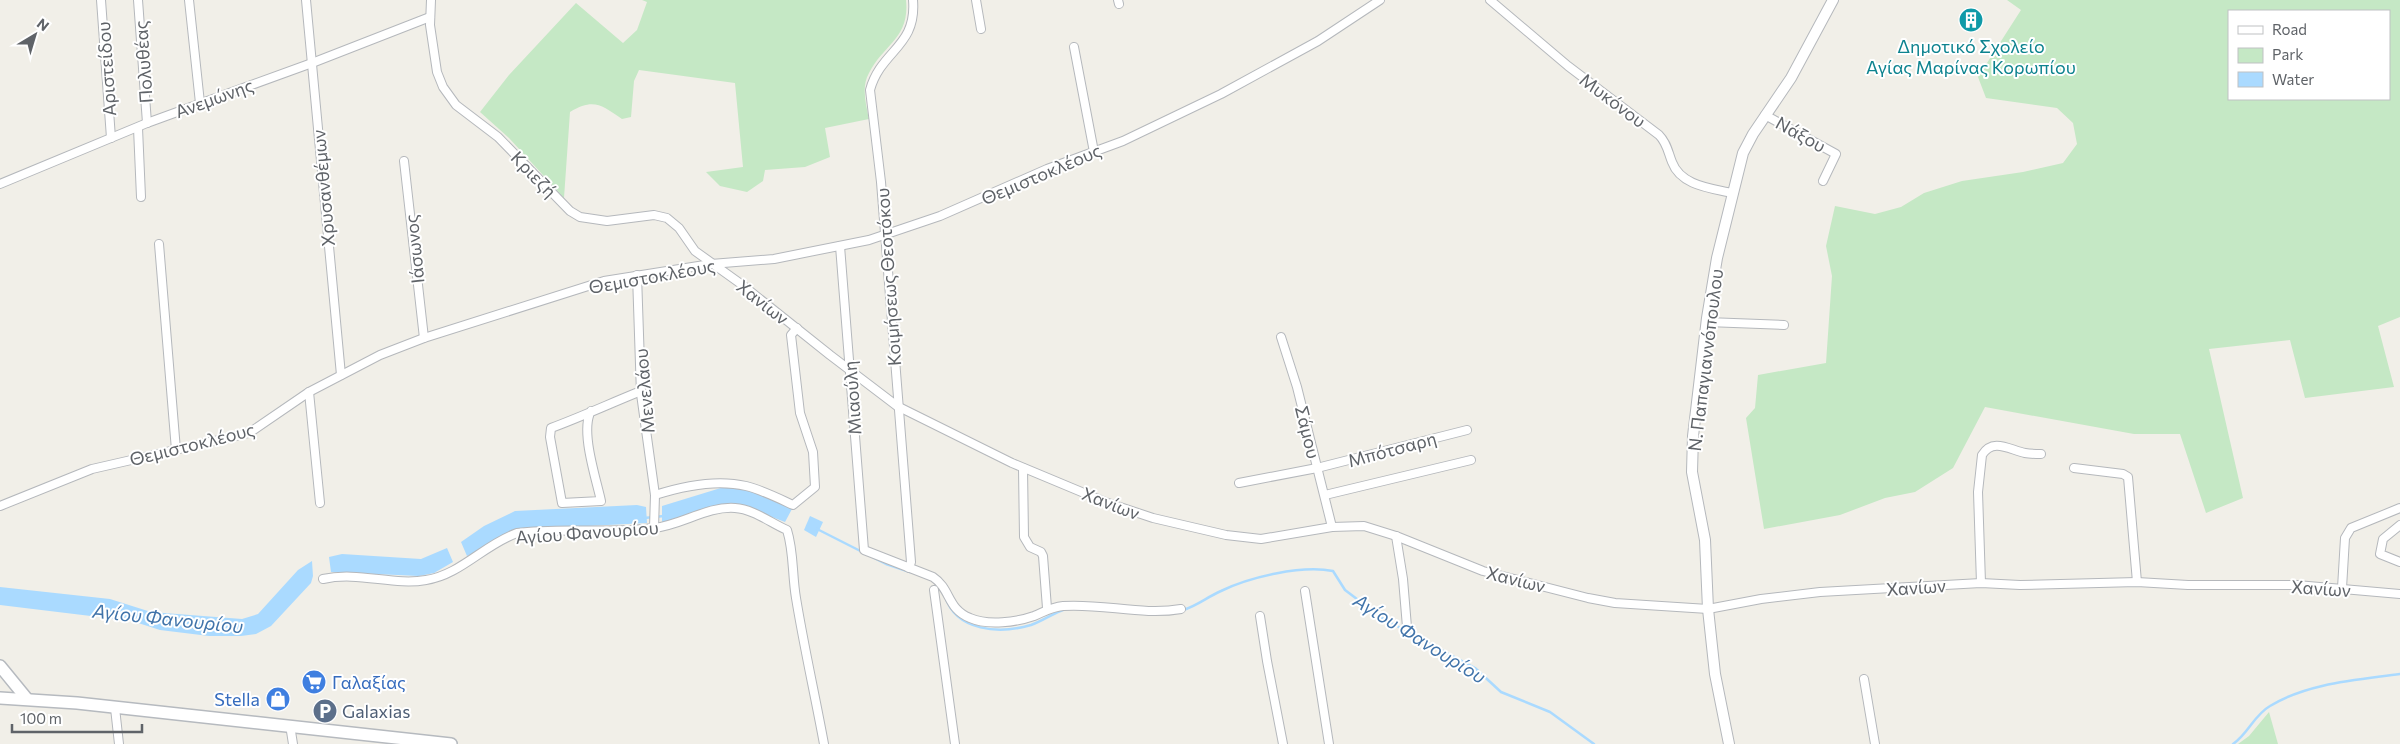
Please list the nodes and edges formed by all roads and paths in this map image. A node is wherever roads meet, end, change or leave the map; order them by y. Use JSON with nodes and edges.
{"nodes":[{"id":1,"x":101,"y":0,"type":"edge"},
{"id":2,"x":138,"y":0,"type":"edge"},
{"id":3,"x":189,"y":0,"type":"edge"},
{"id":4,"x":306,"y":0,"type":"edge"},
{"id":5,"x":431,"y":0,"type":"edge"},
{"id":6,"x":913,"y":0,"type":"edge"},
{"id":7,"x":976,"y":0,"type":"edge"},
{"id":8,"x":1380,"y":0,"type":"edge"},
{"id":9,"x":1490,"y":0,"type":"edge"},
{"id":10,"x":1833,"y":0,"type":"edge"},
{"id":11,"x":430,"y":17,"type":"junction"},
{"id":12,"x":981,"y":29,"type":"dead end"},
{"id":13,"x":1074,"y":48,"type":"dead end"},
{"id":14,"x":312,"y":63,"type":"junction"},
{"id":15,"x":200,"y":103,"type":"junction"},
{"id":16,"x":1766,"y":115,"type":"junction"},
{"id":17,"x":147,"y":123,"type":"junction"},
{"id":18,"x":138,"y":128,"type":"junction"},
{"id":19,"x":111,"y":138,"type":"junction"},
{"id":20,"x":1094,"y":152,"type":"junction"},
{"id":21,"x":404,"y":161,"type":"dead end"},
{"id":22,"x":1823,"y":180,"type":"dead end"},
{"id":23,"x":0,"y":184,"type":"edge"},
{"id":24,"x":1732,"y":193,"type":"junction"},
{"id":25,"x":141,"y":197,"type":"dead end"},
{"id":26,"x":885,"y":234,"type":"junction"},
{"id":27,"x":159,"y":244,"type":"dead end"},
{"id":28,"x":840,"y":246,"type":"junction"},
{"id":29,"x":711,"y":264,"type":"junction"},
{"id":30,"x":637,"y":274,"type":"junction"},
{"id":31,"x":1707,"y":322,"type":"junction"},
{"id":32,"x":1784,"y":325,"type":"dead end"},
{"id":33,"x":797,"y":328,"type":"junction"},
{"id":34,"x":1281,"y":337,"type":"dead end"},
{"id":35,"x":424,"y":338,"type":"junction"},
{"id":36,"x":850,"y":370,"type":"junction"},
{"id":37,"x":341,"y":375,"type":"junction"},
{"id":38,"x":641,"y":391,"type":"junction"},
{"id":39,"x":309,"y":392,"type":"junction"},
{"id":40,"x":897,"y":406,"type":"junction"},
{"id":41,"x":591,"y":411,"type":"junction"},
{"id":42,"x":1467,"y":430,"type":"dead end"},
{"id":43,"x":176,"y":450,"type":"junction"},
{"id":44,"x":2041,"y":454,"type":"dead end"},
{"id":45,"x":1471,"y":460,"type":"dead end"},
{"id":46,"x":1024,"y":468,"type":"junction"},
{"id":47,"x":1317,"y":468,"type":"junction"},
{"id":48,"x":2074,"y":468,"type":"dead end"},
{"id":49,"x":1239,"y":484,"type":"dead end"},
{"id":50,"x":655,"y":495,"type":"junction"},
{"id":51,"x":1325,"y":495,"type":"junction"},
{"id":52,"x":320,"y":503,"type":"dead end"},
{"id":53,"x":0,"y":506,"type":"edge"},
{"id":54,"x":2400,"y":508,"type":"edge"},
{"id":55,"x":654,"y":525,"type":"junction"},
{"id":56,"x":2400,"y":525,"type":"edge"},
{"id":57,"x":1332,"y":527,"type":"junction"},
{"id":58,"x":1396,"y":536,"type":"junction"},
{"id":59,"x":2400,"y":562,"type":"edge"},
{"id":60,"x":909,"y":568,"type":"junction"},
{"id":61,"x":323,"y":579,"type":"dead end"},
{"id":62,"x":2137,"y":582,"type":"junction"},
{"id":63,"x":1981,"y":583,"type":"junction"},
{"id":64,"x":2342,"y":588,"type":"junction"},
{"id":65,"x":934,"y":590,"type":"dead end"},
{"id":66,"x":1304,"y":591,"type":"dead end"},
{"id":67,"x":2400,"y":592,"type":"edge"},
{"id":68,"x":1047,"y":608,"type":"junction"},
{"id":69,"x":1181,"y":609,"type":"dead end"},
{"id":70,"x":1708,"y":609,"type":"junction"},
{"id":71,"x":1260,"y":616,"type":"dead end"},
{"id":72,"x":1407,"y":627,"type":"dead end"},
{"id":73,"x":0,"y":666,"type":"edge"},
{"id":74,"x":1864,"y":679,"type":"dead end"},
{"id":75,"x":0,"y":698,"type":"edge"},
{"id":76,"x":28,"y":699,"type":"junction"},
{"id":77,"x":115,"y":708,"type":"junction"},
{"id":78,"x":290,"y":725,"type":"junction"},
{"id":79,"x":119,"y":744,"type":"edge"},
{"id":80,"x":293,"y":744,"type":"edge"},
{"id":81,"x":447,"y":744,"type":"edge"},
{"id":82,"x":451,"y":744,"type":"edge"},
{"id":83,"x":824,"y":744,"type":"edge"},
{"id":84,"x":955,"y":744,"type":"edge"},
{"id":85,"x":1283,"y":744,"type":"edge"},
{"id":86,"x":1329,"y":744,"type":"edge"},
{"id":87,"x":1729,"y":744,"type":"edge"},
{"id":88,"x":1875,"y":744,"type":"edge"}],
"edges":[{"from":1,"to":19,"type":"street","name":"Αριστείδου"},
{"from":2,"to":17,"type":"street","name":"Πολυθέας"},
{"from":3,"to":15,"type":"street"},
{"from":4,"to":14,"type":"street","name":"Χρυσανθέμων"},
{"from":5,"to":11,"type":"street","name":"Κριεζή"},
{"from":6,"to":26,"type":"street","name":"Κοιμήσεως Θεοτόκου"},
{"from":7,"to":12,"type":"street"},
{"from":8,"to":20,"type":"street","name":"Θεμιστοκλέους"},
{"from":9,"to":24,"type":"street","name":"Μυκόνου"},
{"from":10,"to":16,"type":"street","name":"Ν. Παπαγιαννόπουλου"},
{"from":11,"to":14,"type":"street","name":"Ανεμώνης"},
{"from":11,"to":29,"type":"street","name":"Κριεζή"},
{"from":13,"to":20,"type":"street"},
{"from":14,"to":15,"type":"street","name":"Ανεμώνης"},
{"from":14,"to":37,"type":"street","name":"Χρυσανθέμων"},
{"from":15,"to":17,"type":"street","name":"Ανεμώνης"},
{"from":16,"to":22,"type":"street","name":"Νάξου"},
{"from":16,"to":24,"type":"street","name":"Ν. Παπαγιαννόπουλου"},
{"from":17,"to":18,"type":"street","name":"Ανεμώνης"},
{"from":18,"to":19,"type":"street","name":"Ανεμώνης"},
{"from":18,"to":25,"type":"street"},
{"from":19,"to":23,"type":"street","name":"Ανεμώνης"},
{"from":20,"to":26,"type":"street","name":"Θεμιστοκλέους"},
{"from":21,"to":35,"type":"street","name":"Ιάσωνος"},
{"from":24,"to":31,"type":"street","name":"Ν. Παπαγιαννόπουλου"},
{"from":26,"to":28,"type":"street","name":"Θεμιστοκλέους"},
{"from":26,"to":40,"type":"street","name":"Κοιμήσεως Θεοτόκου"},
{"from":27,"to":43,"type":"street"},
{"from":28,"to":29,"type":"street","name":"Θεμιστοκλέους"},
{"from":28,"to":36,"type":"street","name":"Μιαούλη"},
{"from":29,"to":30,"type":"street","name":"Θεμιστοκλέους"},
{"from":29,"to":33,"type":"street","name":"Χανίων"},
{"from":30,"to":35,"type":"street","name":"Θεμιστοκλέους"},
{"from":30,"to":38,"type":"street","name":"Μενελάου"},
{"from":31,"to":32,"type":"street"},
{"from":31,"to":70,"type":"street","name":"Ν. Παπαγιαννόπουλου"},
{"from":33,"to":36,"type":"street","name":"Χανίων"},
{"from":33,"to":50,"type":"street","name":"Αγίου Φανουρίου"},
{"from":34,"to":47,"type":"street","name":"Σάμου"},
{"from":35,"to":37,"type":"street","name":"Θεμιστοκλέους"},
{"from":36,"to":40,"type":"street","name":"Χανίων"},
{"from":36,"to":60,"type":"street","name":"Μιαούλη"},
{"from":37,"to":39,"type":"street","name":"Θεμιστοκλέους"},
{"from":38,"to":41,"type":"street"},
{"from":38,"to":50,"type":"street","name":"Μενελάου"},
{"from":39,"to":43,"type":"street","name":"Θεμιστοκλέους"},
{"from":39,"to":52,"type":"street"},
{"from":40,"to":46,"type":"street","name":"Χανίων"},
{"from":40,"to":60,"type":"street","name":"Κοιμήσεως Θεοτόκου"},
{"from":41,"to":41,"type":"street"},
{"from":42,"to":47,"type":"street","name":"Μπότσαρη"},
{"from":43,"to":53,"type":"street","name":"Θεμιστοκλέους"},
{"from":44,"to":63,"type":"street"},
{"from":45,"to":51,"type":"street"},
{"from":46,"to":57,"type":"street","name":"Χανίων"},
{"from":46,"to":68,"type":"street"},
{"from":47,"to":49,"type":"street","name":"Μπότσαρη"},
{"from":47,"to":51,"type":"street","name":"Σάμου"},
{"from":48,"to":62,"type":"street"},
{"from":50,"to":55,"type":"street","name":"Μενελάου"},
{"from":51,"to":57,"type":"street","name":"Σάμου"},
{"from":54,"to":64,"type":"street"},
{"from":55,"to":61,"type":"street","name":"Αγίου Φανουρίου"},
{"from":55,"to":83,"type":"street","name":"Αγίου Φανουρίου"},
{"from":56,"to":59,"type":"street"},
{"from":57,"to":58,"type":"street","name":"Χανίων"},
{"from":58,"to":70,"type":"street","name":"Χανίων"},
{"from":58,"to":72,"type":"street"},
{"from":60,"to":68,"type":"street"},
{"from":62,"to":63,"type":"street","name":"Χανίων"},
{"from":62,"to":64,"type":"street","name":"Χανίων"},
{"from":63,"to":70,"type":"street","name":"Χανίων"},
{"from":64,"to":67,"type":"street","name":"Χανίων"},
{"from":65,"to":84,"type":"street"},
{"from":66,"to":86,"type":"street"},
{"from":68,"to":69,"type":"street"},
{"from":70,"to":87,"type":"street","name":"Ν. Παπαγιαννόπουλου"},
{"from":71,"to":85,"type":"street"},
{"from":73,"to":76,"type":"main road"},
{"from":74,"to":88,"type":"street"},
{"from":75,"to":76,"type":"main road"},
{"from":76,"to":77,"type":"main road"},
{"from":77,"to":78,"type":"main road"},
{"from":77,"to":79,"type":"street"},
{"from":78,"to":80,"type":"street"},
{"from":78,"to":81,"type":"main road"},
{"from":81,"to":82,"type":"main road"}]}
